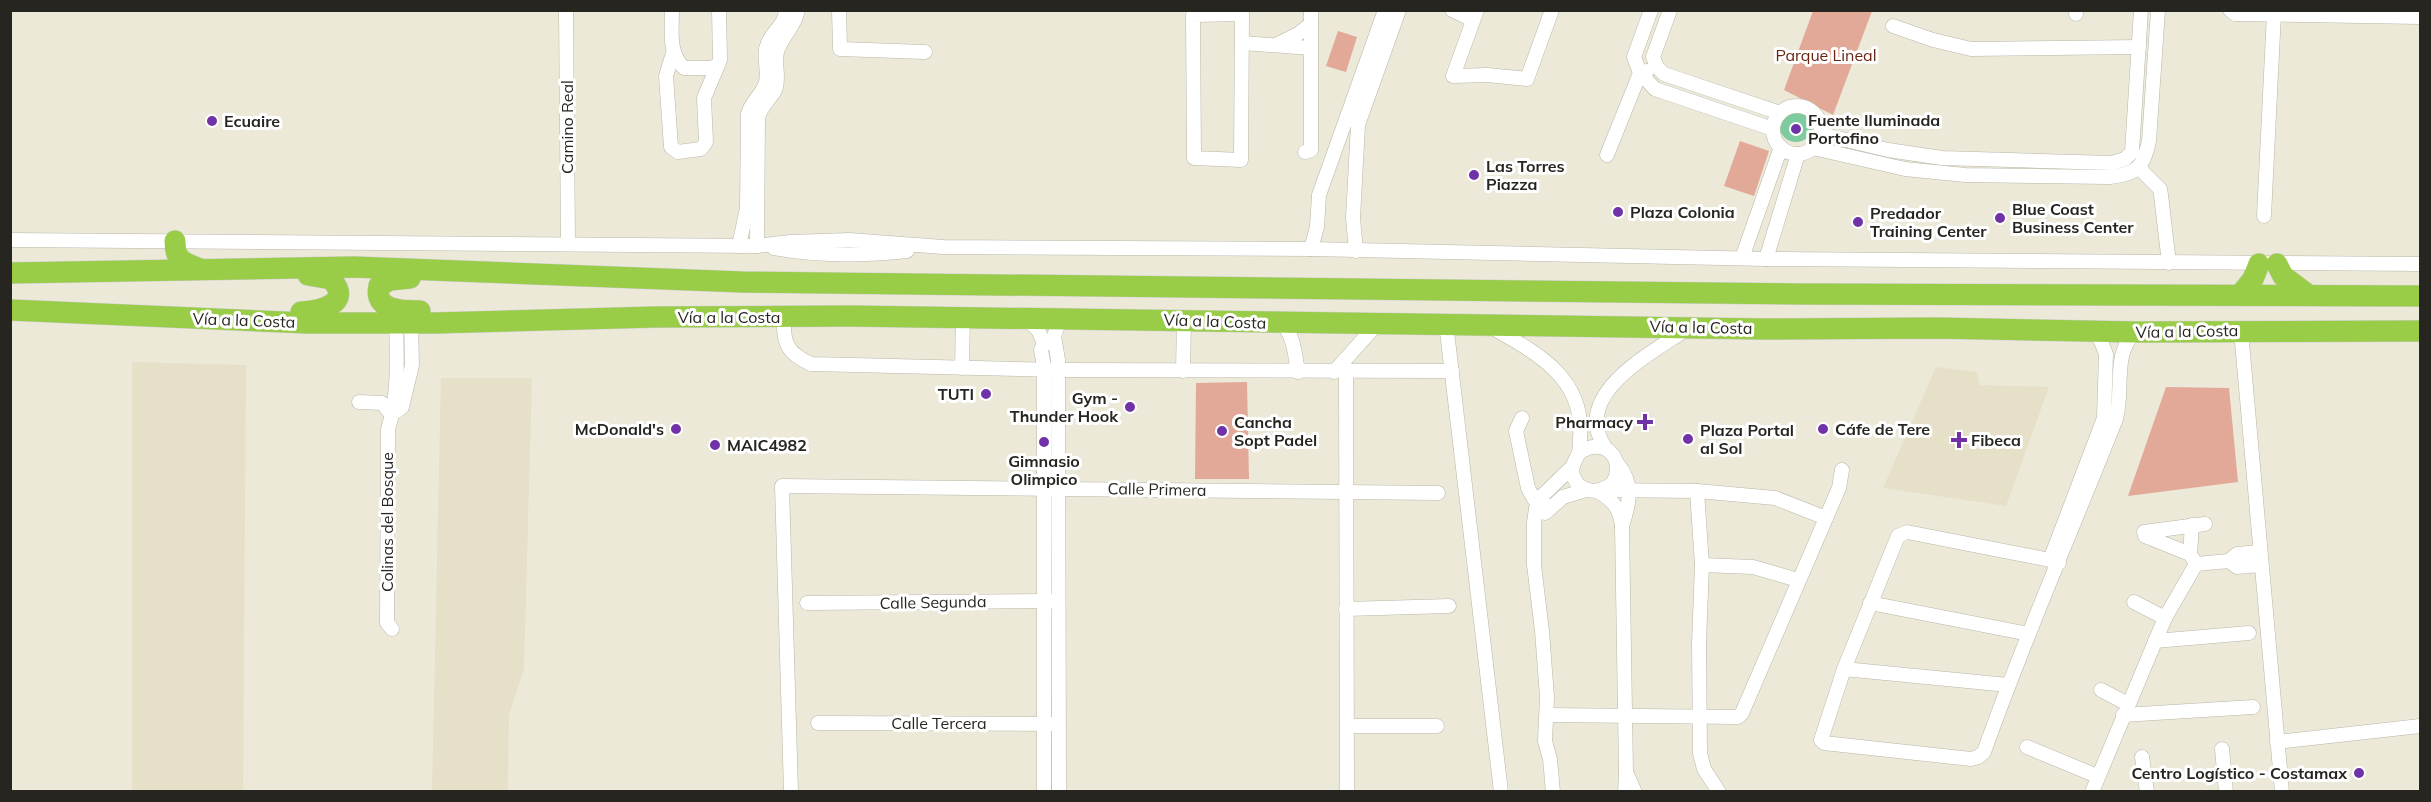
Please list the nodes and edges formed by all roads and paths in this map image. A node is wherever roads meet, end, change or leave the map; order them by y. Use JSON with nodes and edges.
{"nodes":[{"id":1,"x":566,"y":10,"type":"edge"},
{"id":2,"x":672,"y":10,"type":"edge"},
{"id":3,"x":719,"y":10,"type":"edge"},
{"id":4,"x":786,"y":10,"type":"edge"},
{"id":5,"x":798,"y":10,"type":"edge"},
{"id":6,"x":839,"y":10,"type":"edge"},
{"id":7,"x":1452,"y":10,"type":"edge"},
{"id":8,"x":1552,"y":10,"type":"edge"},
{"id":9,"x":1651,"y":10,"type":"edge"},
{"id":10,"x":1670,"y":10,"type":"edge"},
{"id":11,"x":2141,"y":10,"type":"edge"},
{"id":12,"x":2158,"y":10,"type":"edge"},
{"id":13,"x":2230,"y":10,"type":"edge"},
{"id":14,"x":1397,"y":11,"type":"edge"},
{"id":15,"x":2274,"y":13,"type":"junction"},
{"id":16,"x":1475,"y":15,"type":"edge"},
{"id":17,"x":1311,"y":17,"type":"edge"},
{"id":18,"x":2421,"y":17,"type":"edge"},
{"id":19,"x":1893,"y":26,"type":"dead end"},
{"id":20,"x":1242,"y":43,"type":"junction"},
{"id":21,"x":1276,"y":45,"type":"junction"},
{"id":22,"x":2139,"y":47,"type":"junction"},
{"id":23,"x":1311,"y":48,"type":"junction"},
{"id":24,"x":925,"y":52,"type":"dead end"},
{"id":25,"x":673,"y":53,"type":"junction"},
{"id":26,"x":718,"y":65,"type":"junction"},
{"id":27,"x":1657,"y":68,"type":"junction"},
{"id":28,"x":1640,"y":73,"type":"junction"},
{"id":29,"x":1780,"y":113,"type":"junction"},
{"id":30,"x":1773,"y":129,"type":"junction"},
{"id":31,"x":1821,"y":134,"type":"junction"},
{"id":32,"x":1781,"y":147,"type":"junction"},
{"id":33,"x":1813,"y":148,"type":"junction"},
{"id":34,"x":1305,"y":152,"type":"dead end"},
{"id":35,"x":1798,"y":154,"type":"junction"},
{"id":36,"x":1607,"y":155,"type":"dead end"},
{"id":37,"x":2008,"y":160,"type":"junction"},
{"id":38,"x":2138,"y":168,"type":"junction"},
{"id":39,"x":2007,"y":176,"type":"junction"},
{"id":40,"x":1768,"y":186,"type":"junction"},
{"id":41,"x":1786,"y":192,"type":"junction"},
{"id":42,"x":2264,"y":216,"type":"dead end"},
{"id":43,"x":1756,"y":221,"type":"junction"},
{"id":44,"x":1775,"y":226,"type":"junction"},
{"id":45,"x":10,"y":240,"type":"edge"},
{"id":46,"x":568,"y":244,"type":"junction"},
{"id":47,"x":739,"y":246,"type":"junction"},
{"id":48,"x":757,"y":246,"type":"junction"},
{"id":49,"x":175,"y":248,"type":"junction"},
{"id":50,"x":1311,"y":249,"type":"junction"},
{"id":51,"x":1356,"y":251,"type":"junction"},
{"id":52,"x":1742,"y":258,"type":"junction"},
{"id":53,"x":1766,"y":259,"type":"junction"},
{"id":54,"x":2169,"y":263,"type":"junction"},
{"id":55,"x":2268,"y":264,"type":"junction"},
{"id":56,"x":2421,"y":264,"type":"edge"},
{"id":57,"x":128,"y":270,"type":"junction"},
{"id":58,"x":230,"y":270,"type":"junction"},
{"id":59,"x":471,"y":270,"type":"junction"},
{"id":60,"x":203,"y":271,"type":"junction"},
{"id":61,"x":10,"y":273,"type":"edge"},
{"id":62,"x":2240,"y":294,"type":"junction"},
{"id":63,"x":2307,"y":294,"type":"junction"},
{"id":64,"x":2421,"y":296,"type":"edge"},
{"id":65,"x":10,"y":310,"type":"edge"},
{"id":66,"x":784,"y":316,"type":"junction"},
{"id":67,"x":963,"y":316,"type":"junction"},
{"id":68,"x":656,"y":317,"type":"junction"},
{"id":69,"x":1024,"y":317,"type":"junction"},
{"id":70,"x":1061,"y":317,"type":"junction"},
{"id":71,"x":208,"y":319,"type":"junction"},
{"id":72,"x":1184,"y":319,"type":"junction"},
{"id":73,"x":404,"y":323,"type":"junction"},
{"id":74,"x":1282,"y":323,"type":"junction"},
{"id":75,"x":1308,"y":323,"type":"junction"},
{"id":76,"x":1446,"y":323,"type":"junction"},
{"id":77,"x":1485,"y":323,"type":"junction"},
{"id":78,"x":1377,"y":324,"type":"junction"},
{"id":79,"x":1689,"y":327,"type":"junction"},
{"id":80,"x":2094,"y":331,"type":"junction"},
{"id":81,"x":2241,"y":331,"type":"junction"},
{"id":82,"x":2135,"y":332,"type":"junction"},
{"id":83,"x":2421,"y":332,"type":"edge"},
{"id":84,"x":1295,"y":352,"type":"junction"},
{"id":85,"x":397,"y":360,"type":"junction"},
{"id":86,"x":412,"y":361,"type":"junction"},
{"id":87,"x":962,"y":368,"type":"junction"},
{"id":88,"x":1049,"y":369,"type":"junction"},
{"id":89,"x":1183,"y":371,"type":"junction"},
{"id":90,"x":1452,"y":371,"type":"junction"},
{"id":91,"x":1298,"y":372,"type":"junction"},
{"id":92,"x":1340,"y":372,"type":"junction"},
{"id":93,"x":2104,"y":398,"type":"junction"},
{"id":94,"x":2120,"y":398,"type":"junction"},
{"id":95,"x":1601,"y":399,"type":"junction"},
{"id":96,"x":1577,"y":400,"type":"junction"},
{"id":97,"x":359,"y":402,"type":"dead end"},
{"id":98,"x":392,"y":415,"type":"junction"},
{"id":99,"x":1522,"y":418,"type":"dead end"},
{"id":100,"x":1606,"y":449,"type":"junction"},
{"id":101,"x":1579,"y":453,"type":"junction"},
{"id":102,"x":1617,"y":463,"type":"junction"},
{"id":103,"x":1572,"y":467,"type":"junction"},
{"id":104,"x":1842,"y":470,"type":"dead end"},
{"id":105,"x":1524,"y":474,"type":"junction"},
{"id":106,"x":1553,"y":483,"type":"junction"},
{"id":107,"x":1044,"y":487,"type":"junction"},
{"id":108,"x":1058,"y":487,"type":"junction"},
{"id":109,"x":1595,"y":490,"type":"junction"},
{"id":110,"x":1630,"y":491,"type":"junction"},
{"id":111,"x":1697,"y":491,"type":"junction"},
{"id":112,"x":1346,"y":493,"type":"junction"},
{"id":113,"x":1438,"y":493,"type":"dead end"},
{"id":114,"x":1544,"y":505,"type":"junction"},
{"id":115,"x":1826,"y":518,"type":"junction"},
{"id":116,"x":1622,"y":526,"type":"junction"},
{"id":117,"x":2193,"y":559,"type":"junction"},
{"id":118,"x":2260,"y":559,"type":"junction"},
{"id":119,"x":2054,"y":562,"type":"junction"},
{"id":120,"x":1702,"y":565,"type":"junction"},
{"id":121,"x":1798,"y":580,"type":"junction"},
{"id":122,"x":1044,"y":601,"type":"junction"},
{"id":123,"x":1058,"y":601,"type":"junction"},
{"id":124,"x":2134,"y":602,"type":"dead end"},
{"id":125,"x":807,"y":603,"type":"dead end"},
{"id":126,"x":1870,"y":603,"type":"junction"},
{"id":127,"x":1449,"y":606,"type":"dead end"},
{"id":128,"x":1346,"y":609,"type":"junction"},
{"id":129,"x":2165,"y":618,"type":"junction"},
{"id":130,"x":392,"y":628,"type":"dead end"},
{"id":131,"x":2249,"y":633,"type":"dead end"},
{"id":132,"x":2029,"y":634,"type":"junction"},
{"id":133,"x":2155,"y":641,"type":"junction"},
{"id":134,"x":1844,"y":669,"type":"junction"},
{"id":135,"x":2008,"y":685,"type":"junction"},
{"id":136,"x":2101,"y":690,"type":"dead end"},
{"id":137,"x":2253,"y":707,"type":"dead end"},
{"id":138,"x":2126,"y":710,"type":"junction"},
{"id":139,"x":1547,"y":715,"type":"junction"},
{"id":140,"x":1624,"y":717,"type":"junction"},
{"id":141,"x":1701,"y":718,"type":"junction"},
{"id":142,"x":818,"y":723,"type":"dead end"},
{"id":143,"x":1044,"y":724,"type":"junction"},
{"id":144,"x":1059,"y":724,"type":"junction"},
{"id":145,"x":1347,"y":726,"type":"junction"},
{"id":146,"x":1437,"y":726,"type":"dead end"},
{"id":147,"x":2421,"y":726,"type":"edge"},
{"id":148,"x":2277,"y":742,"type":"junction"},
{"id":149,"x":2027,"y":747,"type":"dead end"},
{"id":150,"x":2222,"y":749,"type":"dead end"},
{"id":151,"x":1547,"y":753,"type":"junction"},
{"id":152,"x":2142,"y":757,"type":"dead end"},
{"id":153,"x":1626,"y":772,"type":"junction"},
{"id":154,"x":2097,"y":776,"type":"junction"},
{"id":155,"x":790,"y":792,"type":"edge"},
{"id":156,"x":1044,"y":792,"type":"edge"},
{"id":157,"x":1059,"y":792,"type":"edge"},
{"id":158,"x":1347,"y":792,"type":"edge"},
{"id":159,"x":1501,"y":792,"type":"edge"},
{"id":160,"x":1544,"y":792,"type":"edge"},
{"id":161,"x":1553,"y":792,"type":"edge"},
{"id":162,"x":1625,"y":792,"type":"edge"},
{"id":163,"x":1635,"y":792,"type":"edge"},
{"id":164,"x":1719,"y":792,"type":"edge"},
{"id":165,"x":2092,"y":792,"type":"edge"},
{"id":166,"x":2147,"y":792,"type":"edge"},
{"id":167,"x":2226,"y":792,"type":"edge"},
{"id":168,"x":2282,"y":792,"type":"edge"}],
"edges":[{"from":1,"to":46,"type":"street","name":"Camino Real"},
{"from":2,"to":25,"type":"street"},
{"from":3,"to":26,"type":"street"},
{"from":4,"to":47,"type":"street"},
{"from":5,"to":48,"type":"street"},
{"from":6,"to":24,"type":"street"},
{"from":7,"to":16,"type":"street"},
{"from":8,"to":16,"type":"street"},
{"from":9,"to":28,"type":"street"},
{"from":10,"to":27,"type":"street"},
{"from":11,"to":22,"type":"street"},
{"from":12,"to":38,"type":"street"},
{"from":13,"to":15,"type":"street"},
{"from":14,"to":50,"type":"street"},
{"from":14,"to":51,"type":"street"},
{"from":15,"to":18,"type":"street"},
{"from":15,"to":42,"type":"street"},
{"from":17,"to":21,"type":"street"},
{"from":17,"to":23,"type":"street"},
{"from":19,"to":22,"type":"street"},
{"from":20,"to":20,"type":"street"},
{"from":20,"to":21,"type":"street"},
{"from":21,"to":23,"type":"street"},
{"from":22,"to":37,"type":"street"},
{"from":23,"to":34,"type":"street"},
{"from":25,"to":26,"type":"street"},
{"from":25,"to":26,"type":"street"},
{"from":27,"to":28,"type":"street"},
{"from":27,"to":29,"type":"street"},
{"from":28,"to":30,"type":"street"},
{"from":28,"to":36,"type":"street"},
{"from":29,"to":30,"type":"street"},
{"from":29,"to":31,"type":"street"},
{"from":30,"to":32,"type":"street"},
{"from":31,"to":33,"type":"street"},
{"from":31,"to":37,"type":"street"},
{"from":32,"to":35,"type":"street"},
{"from":32,"to":40,"type":"street"},
{"from":33,"to":35,"type":"street"},
{"from":33,"to":39,"type":"street"},
{"from":35,"to":41,"type":"street"},
{"from":37,"to":39,"type":"street"},
{"from":38,"to":39,"type":"street"},
{"from":38,"to":54,"type":"street"},
{"from":40,"to":41,"type":"street"},
{"from":40,"to":43,"type":"street"},
{"from":41,"to":44,"type":"street"},
{"from":43,"to":44,"type":"street"},
{"from":43,"to":52,"type":"street"},
{"from":44,"to":53,"type":"street"},
{"from":45,"to":49,"type":"street"},
{"from":46,"to":47,"type":"street"},
{"from":46,"to":49,"type":"street"},
{"from":47,"to":48,"type":"street"},
{"from":48,"to":50,"type":"street"},
{"from":49,"to":57,"type":"highway"},
{"from":49,"to":60,"type":"highway"},
{"from":50,"to":51,"type":"street"},
{"from":51,"to":52,"type":"street"},
{"from":52,"to":53,"type":"street"},
{"from":53,"to":54,"type":"street"},
{"from":54,"to":55,"type":"street"},
{"from":55,"to":56,"type":"street"},
{"from":55,"to":62,"type":"highway"},
{"from":55,"to":63,"type":"highway"},
{"from":57,"to":60,"type":"highway","name":"Vía a la Costa"},
{"from":57,"to":61,"type":"highway","name":"Vía a la Costa"},
{"from":58,"to":59,"type":"highway","name":"Vía a la Costa"},
{"from":58,"to":60,"type":"highway","name":"Vía a la Costa"},
{"from":58,"to":71,"type":"highway"},
{"from":59,"to":62,"type":"highway","name":"Vía a la Costa"},
{"from":59,"to":68,"type":"highway"},
{"from":62,"to":63,"type":"highway","name":"Vía a la Costa"},
{"from":63,"to":64,"type":"highway","name":"Vía a la Costa"},
{"from":65,"to":71,"type":"highway","name":"Vía a la Costa"},
{"from":66,"to":67,"type":"highway","name":"Vía a la Costa"},
{"from":66,"to":68,"type":"highway","name":"Vía a la Costa"},
{"from":66,"to":87,"type":"street"},
{"from":67,"to":69,"type":"highway","name":"Vía a la Costa"},
{"from":67,"to":87,"type":"street"},
{"from":68,"to":73,"type":"highway","name":"Vía a la Costa"},
{"from":69,"to":70,"type":"highway","name":"Vía a la Costa"},
{"from":69,"to":88,"type":"street"},
{"from":70,"to":72,"type":"highway","name":"Vía a la Costa"},
{"from":70,"to":88,"type":"street"},
{"from":71,"to":73,"type":"highway","name":"Vía a la Costa"},
{"from":72,"to":74,"type":"highway","name":"Vía a la Costa"},
{"from":72,"to":89,"type":"street"},
{"from":73,"to":85,"type":"street","name":"Colinas del Bosque"},
{"from":73,"to":86,"type":"street"},
{"from":74,"to":75,"type":"highway","name":"Vía a la Costa"},
{"from":74,"to":84,"type":"street"},
{"from":75,"to":78,"type":"highway","name":"Vía a la Costa"},
{"from":75,"to":84,"type":"street"},
{"from":76,"to":77,"type":"highway","name":"Vía a la Costa"},
{"from":76,"to":78,"type":"highway","name":"Vía a la Costa"},
{"from":76,"to":90,"type":"street"},
{"from":77,"to":79,"type":"highway","name":"Vía a la Costa"},
{"from":77,"to":96,"type":"street"},
{"from":78,"to":92,"type":"street"},
{"from":79,"to":80,"type":"highway","name":"Vía a la Costa"},
{"from":79,"to":95,"type":"street"},
{"from":80,"to":82,"type":"highway","name":"Vía a la Costa"},
{"from":80,"to":93,"type":"street"},
{"from":81,"to":82,"type":"highway","name":"Vía a la Costa"},
{"from":81,"to":83,"type":"highway","name":"Vía a la Costa"},
{"from":81,"to":118,"type":"street"},
{"from":82,"to":94,"type":"street"},
{"from":84,"to":91,"type":"street"},
{"from":85,"to":86,"type":"street"},
{"from":85,"to":98,"type":"street","name":"Colinas del Bosque"},
{"from":86,"to":98,"type":"street"},
{"from":87,"to":88,"type":"street"},
{"from":88,"to":89,"type":"street"},
{"from":88,"to":107,"type":"street"},
{"from":88,"to":108,"type":"street"},
{"from":89,"to":91,"type":"street"},
{"from":90,"to":92,"type":"street"},
{"from":90,"to":159,"type":"street"},
{"from":91,"to":92,"type":"street"},
{"from":92,"to":112,"type":"street"},
{"from":93,"to":94,"type":"street"},
{"from":93,"to":119,"type":"street"},
{"from":94,"to":119,"type":"street"},
{"from":95,"to":96,"type":"street"},
{"from":95,"to":100,"type":"street"},
{"from":96,"to":101,"type":"street"},
{"from":97,"to":98,"type":"street"},
{"from":98,"to":130,"type":"street","name":"Colinas del Bosque"},
{"from":99,"to":105,"type":"street"},
{"from":100,"to":101,"type":"street"},
{"from":100,"to":102,"type":"street"},
{"from":101,"to":103,"type":"street"},
{"from":102,"to":109,"type":"street"},
{"from":102,"to":110,"type":"street"},
{"from":103,"to":106,"type":"street"},
{"from":103,"to":109,"type":"street"},
{"from":104,"to":115,"type":"street"},
{"from":105,"to":106,"type":"street"},
{"from":105,"to":114,"type":"street"},
{"from":106,"to":114,"type":"street"},
{"from":107,"to":108,"type":"street","name":"Calle Primera"},
{"from":107,"to":122,"type":"street"},
{"from":107,"to":155,"type":"street","name":"Calle Primera"},
{"from":108,"to":112,"type":"street","name":"Calle Primera"},
{"from":108,"to":123,"type":"street"},
{"from":109,"to":110,"type":"street"},
{"from":109,"to":114,"type":"street"},
{"from":109,"to":116,"type":"street"},
{"from":110,"to":111,"type":"street"},
{"from":110,"to":116,"type":"street"},
{"from":111,"to":115,"type":"street"},
{"from":111,"to":120,"type":"street"},
{"from":112,"to":113,"type":"street","name":"Calle Primera"},
{"from":112,"to":128,"type":"street"},
{"from":114,"to":139,"type":"street"},
{"from":115,"to":121,"type":"street"},
{"from":116,"to":140,"type":"street"},
{"from":117,"to":117,"type":"street"},
{"from":117,"to":118,"type":"street"},
{"from":117,"to":129,"type":"street"},
{"from":118,"to":148,"type":"street"},
{"from":119,"to":126,"type":"street"},
{"from":119,"to":132,"type":"street"},
{"from":120,"to":121,"type":"street"},
{"from":120,"to":141,"type":"street"},
{"from":121,"to":141,"type":"street"},
{"from":122,"to":123,"type":"street","name":"Calle Segunda"},
{"from":122,"to":125,"type":"street","name":"Calle Segunda"},
{"from":122,"to":143,"type":"street"},
{"from":123,"to":144,"type":"street"},
{"from":124,"to":129,"type":"street"},
{"from":126,"to":132,"type":"street"},
{"from":126,"to":134,"type":"street"},
{"from":127,"to":128,"type":"street"},
{"from":128,"to":145,"type":"street"},
{"from":129,"to":133,"type":"street"},
{"from":131,"to":133,"type":"street"},
{"from":132,"to":135,"type":"street"},
{"from":133,"to":138,"type":"street"},
{"from":134,"to":135,"type":"street"},
{"from":134,"to":135,"type":"street"},
{"from":136,"to":138,"type":"street"},
{"from":137,"to":138,"type":"street"},
{"from":138,"to":154,"type":"street"},
{"from":139,"to":140,"type":"street"},
{"from":139,"to":151,"type":"street"},
{"from":140,"to":141,"type":"street"},
{"from":140,"to":153,"type":"street"},
{"from":141,"to":164,"type":"street"},
{"from":142,"to":143,"type":"street","name":"Calle Tercera"},
{"from":143,"to":144,"type":"street","name":"Calle Tercera"},
{"from":143,"to":156,"type":"street"},
{"from":144,"to":157,"type":"street"},
{"from":145,"to":146,"type":"street"},
{"from":145,"to":158,"type":"street"},
{"from":147,"to":148,"type":"street"},
{"from":148,"to":168,"type":"street"},
{"from":149,"to":154,"type":"street"},
{"from":150,"to":167,"type":"street"},
{"from":151,"to":160,"type":"street"},
{"from":151,"to":161,"type":"street"},
{"from":152,"to":166,"type":"street"},
{"from":153,"to":162,"type":"street"},
{"from":153,"to":163,"type":"street"},
{"from":154,"to":165,"type":"street"}]}
